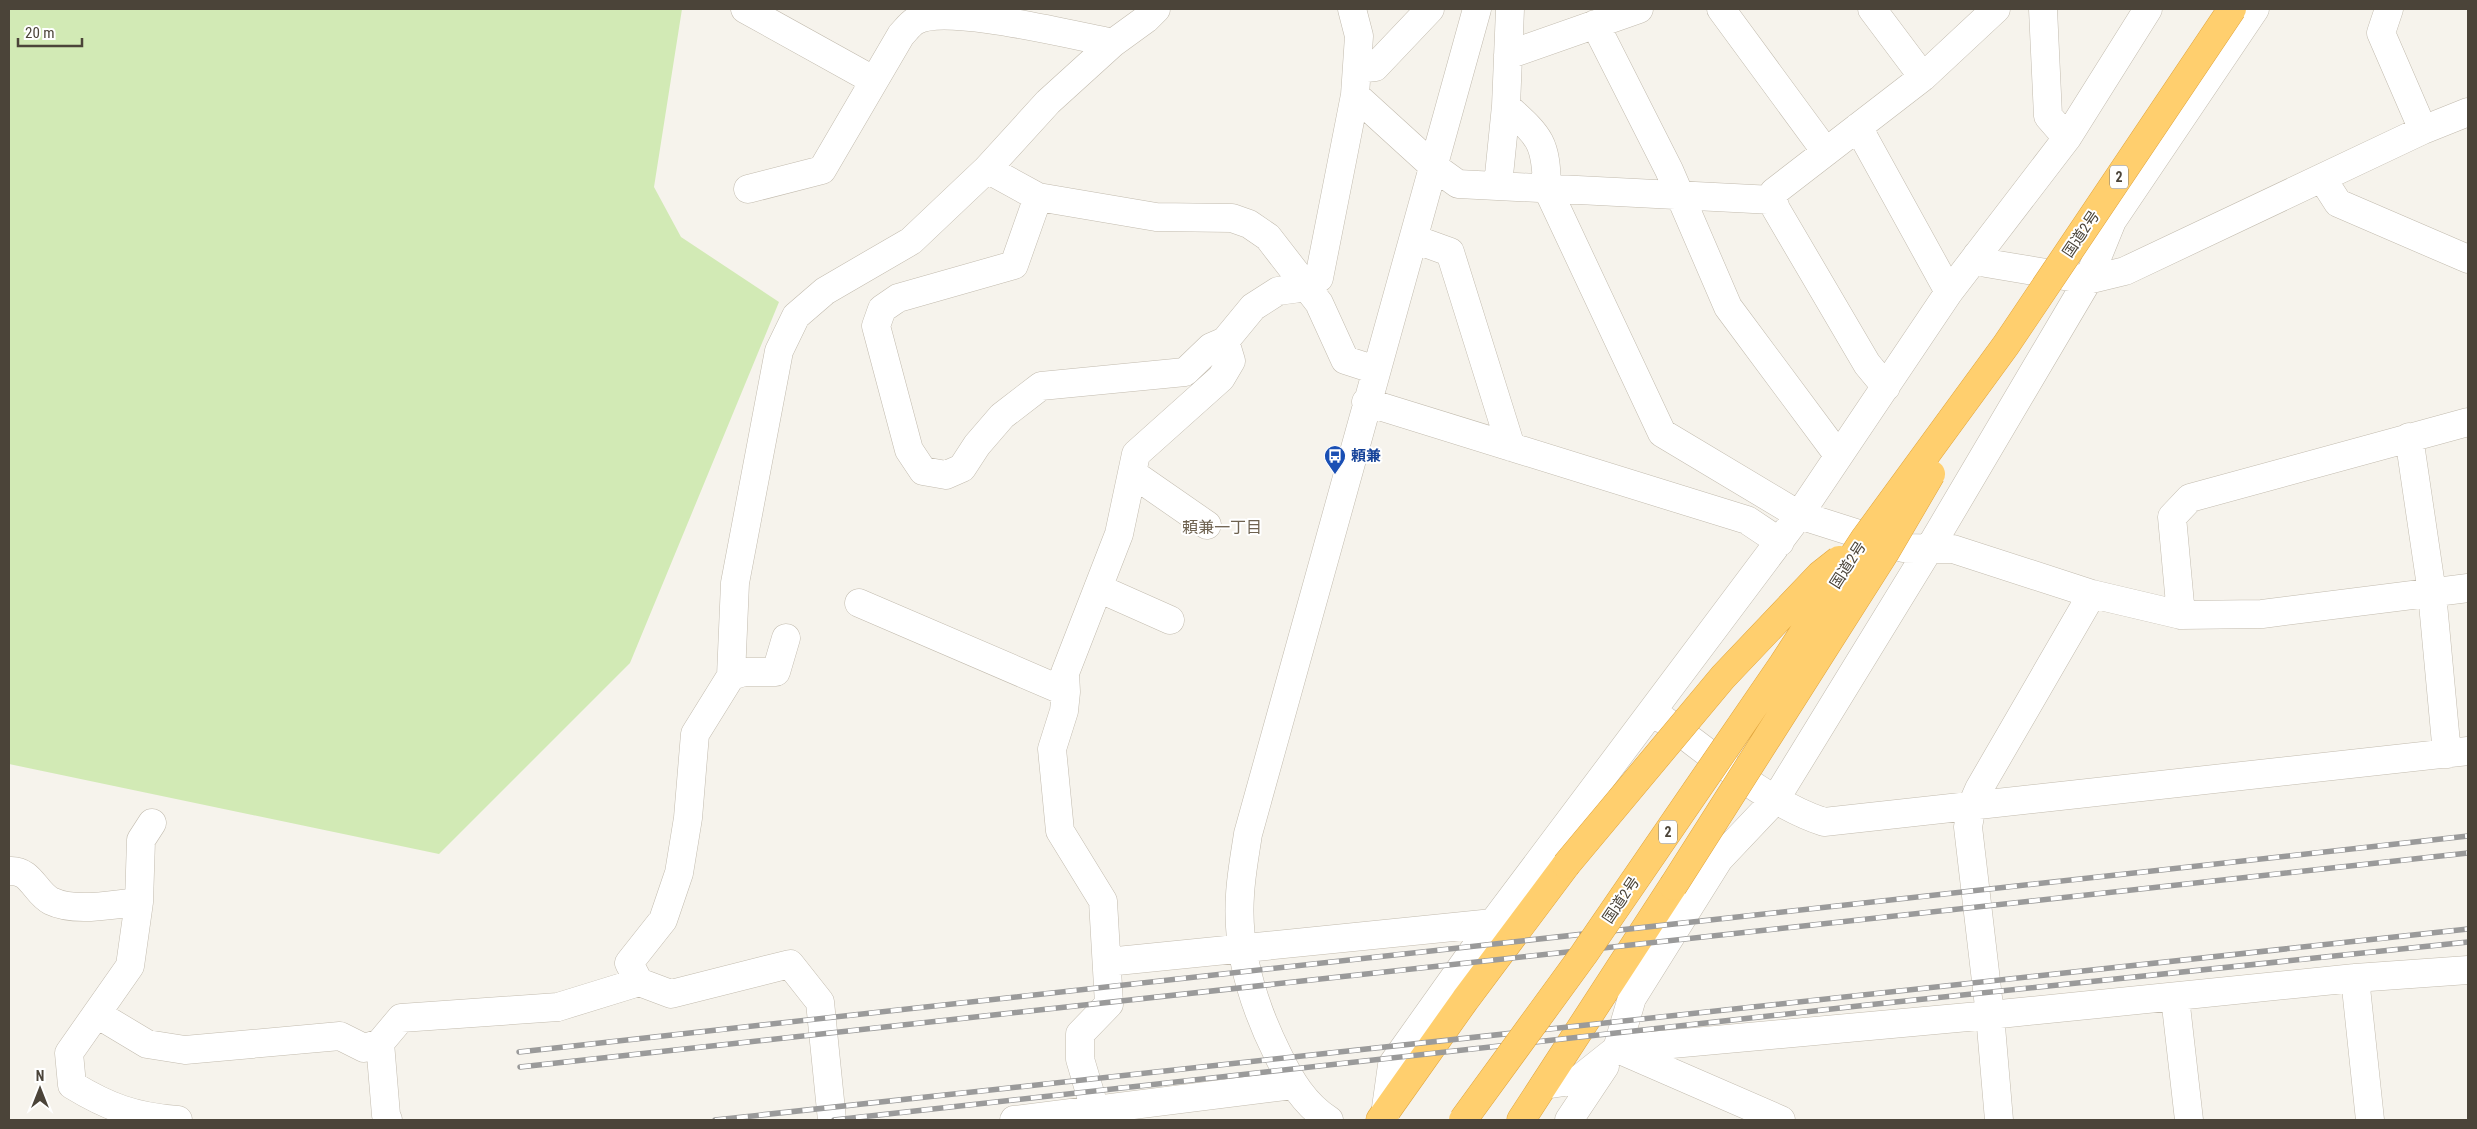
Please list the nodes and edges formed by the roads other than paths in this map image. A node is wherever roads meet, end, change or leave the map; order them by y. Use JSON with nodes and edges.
{"nodes":[{"id":1,"x":745,"y":9,"type":"edge"},
{"id":2,"x":1156,"y":9,"type":"edge"},
{"id":3,"x":1352,"y":9,"type":"edge"},
{"id":4,"x":1430,"y":9,"type":"edge"},
{"id":5,"x":1477,"y":9,"type":"edge"},
{"id":6,"x":1510,"y":9,"type":"edge"},
{"id":7,"x":1639,"y":9,"type":"edge"},
{"id":8,"x":1721,"y":9,"type":"edge"},
{"id":9,"x":1872,"y":9,"type":"edge"},
{"id":10,"x":1996,"y":9,"type":"edge"},
{"id":11,"x":2043,"y":9,"type":"edge"},
{"id":12,"x":2148,"y":9,"type":"edge"},
{"id":13,"x":2232,"y":9,"type":"edge"},
{"id":14,"x":2255,"y":9,"type":"edge"},
{"id":15,"x":2389,"y":9,"type":"edge"},
{"id":16,"x":1595,"y":24,"type":"junction"},
{"id":17,"x":1113,"y":43,"type":"junction"},
{"id":18,"x":1508,"y":55,"type":"junction"},
{"id":19,"x":1923,"y":77,"type":"junction"},
{"id":20,"x":873,"y":80,"type":"junction"},
{"id":21,"x":1356,"y":82,"type":"junction"},
{"id":22,"x":1506,"y":106,"type":"junction"},
{"id":23,"x":2468,"y":112,"type":"edge"},
{"id":24,"x":1858,"y":127,"type":"junction"},
{"id":25,"x":2423,"y":130,"type":"junction"},
{"id":26,"x":2068,"y":138,"type":"junction"},
{"id":27,"x":1826,"y":152,"type":"junction"},
{"id":28,"x":1432,"y":166,"type":"junction"},
{"id":29,"x":987,"y":169,"type":"junction"},
{"id":30,"x":2322,"y":178,"type":"junction"},
{"id":31,"x":1498,"y":184,"type":"junction"},
{"id":32,"x":1547,"y":188,"type":"junction"},
{"id":33,"x":748,"y":189,"type":"dead end"},
{"id":34,"x":1678,"y":195,"type":"junction"},
{"id":35,"x":1038,"y":197,"type":"junction"},
{"id":36,"x":1773,"y":200,"type":"junction"},
{"id":37,"x":1414,"y":239,"type":"junction"},
{"id":38,"x":1977,"y":255,"type":"junction"},
{"id":39,"x":2468,"y":259,"type":"edge"},
{"id":40,"x":2088,"y":280,"type":"junction"},
{"id":41,"x":1308,"y":287,"type":"junction"},
{"id":42,"x":1949,"y":292,"type":"junction"},
{"id":43,"x":1225,"y":341,"type":"junction"},
{"id":44,"x":2006,"y":345,"type":"junction"},
{"id":45,"x":1376,"y":370,"type":"junction"},
{"id":46,"x":1886,"y":387,"type":"junction"},
{"id":47,"x":1366,"y":402,"type":"junction"},
{"id":48,"x":2468,"y":422,"type":"edge"},
{"id":49,"x":2410,"y":437,"type":"junction"},
{"id":50,"x":1511,"y":447,"type":"junction"},
{"id":51,"x":1838,"y":455,"type":"junction"},
{"id":52,"x":1132,"y":473,"type":"junction"},
{"id":53,"x":1799,"y":515,"type":"junction"},
{"id":54,"x":1207,"y":525,"type":"dead end"},
{"id":55,"x":1865,"y":538,"type":"junction"},
{"id":56,"x":1780,"y":542,"type":"junction"},
{"id":57,"x":1929,"y":549,"type":"junction"},
{"id":58,"x":1098,"y":588,"type":"junction"},
{"id":59,"x":2468,"y":588,"type":"edge"},
{"id":60,"x":2432,"y":593,"type":"junction"},
{"id":61,"x":2092,"y":594,"type":"junction"},
{"id":62,"x":859,"y":603,"type":"dead end"},
{"id":63,"x":2181,"y":615,"type":"junction"},
{"id":64,"x":1170,"y":620,"type":"dead end"},
{"id":65,"x":786,"y":638,"type":"dead end"},
{"id":66,"x":730,"y":676,"type":"junction"},
{"id":67,"x":1066,"y":692,"type":"junction"},
{"id":68,"x":1652,"y":712,"type":"junction"},
{"id":69,"x":2458,"y":752,"type":"edge"},
{"id":70,"x":1775,"y":800,"type":"junction"},
{"id":71,"x":1972,"y":805,"type":"junction"},
{"id":72,"x":152,"y":823,"type":"dead end"},
{"id":73,"x":9,"y":871,"type":"edge"},
{"id":74,"x":139,"y":902,"type":"junction"},
{"id":75,"x":1493,"y":923,"type":"junction"},
{"id":76,"x":1242,"y":949,"type":"junction"},
{"id":77,"x":1107,"y":962,"type":"junction"},
{"id":78,"x":2468,"y":970,"type":"edge"},
{"id":79,"x":2355,"y":978,"type":"junction"},
{"id":80,"x":639,"y":982,"type":"junction"},
{"id":81,"x":2175,"y":997,"type":"junction"},
{"id":82,"x":97,"y":1014,"type":"junction"},
{"id":83,"x":1990,"y":1015,"type":"junction"},
{"id":84,"x":380,"y":1043,"type":"junction"},
{"id":85,"x":1617,"y":1049,"type":"junction"},
{"id":86,"x":1661,"y":1055,"type":"junction"},
{"id":87,"x":1293,"y":1085,"type":"junction"},
{"id":88,"x":1544,"y":1085,"type":"junction"},
{"id":89,"x":1096,"y":1116,"type":"edge"},
{"id":90,"x":1382,"y":1118,"type":"edge"},
{"id":91,"x":178,"y":1120,"type":"edge"},
{"id":92,"x":388,"y":1120,"type":"edge"},
{"id":93,"x":832,"y":1120,"type":"edge"},
{"id":94,"x":1014,"y":1120,"type":"edge"},
{"id":95,"x":1329,"y":1120,"type":"edge"},
{"id":96,"x":1462,"y":1120,"type":"edge"},
{"id":97,"x":1521,"y":1120,"type":"edge"},
{"id":98,"x":1569,"y":1120,"type":"edge"},
{"id":99,"x":1781,"y":1120,"type":"edge"},
{"id":100,"x":2000,"y":1120,"type":"edge"},
{"id":101,"x":2189,"y":1120,"type":"edge"},
{"id":102,"x":2370,"y":1120,"type":"edge"}],
"edges":[{"from":1,"to":20,"type":"street"},
{"from":2,"to":17,"type":"street"},
{"from":3,"to":21,"type":"street"},
{"from":4,"to":21,"type":"street"},
{"from":5,"to":28,"type":"street"},
{"from":6,"to":18,"type":"street"},
{"from":7,"to":16,"type":"street"},
{"from":8,"to":27,"type":"street"},
{"from":9,"to":19,"type":"street"},
{"from":10,"to":19,"type":"street"},
{"from":11,"to":26,"type":"street"},
{"from":12,"to":26,"type":"street"},
{"from":13,"to":44,"type":"highway","name":"国道2号","number":"2","bridge":true},
{"from":14,"to":40,"type":"street"},
{"from":15,"to":25,"type":"street"},
{"from":16,"to":18,"type":"street"},
{"from":16,"to":34,"type":"street"},
{"from":17,"to":20,"type":"street"},
{"from":17,"to":29,"type":"street"},
{"from":18,"to":22,"type":"street"},
{"from":19,"to":24,"type":"street"},
{"from":20,"to":33,"type":"street"},
{"from":21,"to":28,"type":"street"},
{"from":21,"to":41,"type":"street"},
{"from":22,"to":31,"type":"street"},
{"from":22,"to":32,"type":"street"},
{"from":23,"to":25,"type":"street"},
{"from":24,"to":27,"type":"street"},
{"from":24,"to":42,"type":"street"},
{"from":25,"to":30,"type":"street"},
{"from":26,"to":38,"type":"street"},
{"from":27,"to":36,"type":"street"},
{"from":28,"to":31,"type":"street"},
{"from":28,"to":37,"type":"street"},
{"from":29,"to":35,"type":"street"},
{"from":29,"to":66,"type":"street"},
{"from":30,"to":39,"type":"street"},
{"from":30,"to":40,"type":"street"},
{"from":31,"to":32,"type":"street"},
{"from":32,"to":34,"type":"street"},
{"from":32,"to":53,"type":"street"},
{"from":34,"to":36,"type":"street"},
{"from":34,"to":51,"type":"street"},
{"from":35,"to":41,"type":"street"},
{"from":35,"to":43,"type":"street"},
{"from":36,"to":46,"type":"street"},
{"from":37,"to":45,"type":"street"},
{"from":37,"to":50,"type":"street"},
{"from":38,"to":40,"type":"street"},
{"from":38,"to":42,"type":"street"},
{"from":40,"to":57,"type":"street"},
{"from":41,"to":43,"type":"street"},
{"from":41,"to":45,"type":"street"},
{"from":42,"to":46,"type":"street"},
{"from":43,"to":52,"type":"street"},
{"from":44,"to":55,"type":"highway","name":"国道2号","number":"2","bridge":true},
{"from":44,"to":88,"type":"highway","bridge":true},
{"from":45,"to":47,"type":"street"},
{"from":46,"to":51,"type":"street"},
{"from":47,"to":50,"type":"street"},
{"from":47,"to":76,"type":"street"},
{"from":48,"to":49,"type":"street"},
{"from":49,"to":60,"type":"street"},
{"from":49,"to":63,"type":"street"},
{"from":50,"to":56,"type":"street"},
{"from":51,"to":53,"type":"street"},
{"from":52,"to":54,"type":"street"},
{"from":52,"to":58,"type":"street"},
{"from":53,"to":56,"type":"street"},
{"from":53,"to":57,"type":"street"},
{"from":55,"to":90,"type":"highway","bridge":true},
{"from":55,"to":96,"type":"highway","name":"国道2号","number":"2","bridge":true},
{"from":56,"to":68,"type":"street"},
{"from":57,"to":61,"type":"street"},
{"from":57,"to":70,"type":"street"},
{"from":58,"to":64,"type":"street"},
{"from":58,"to":67,"type":"street"},
{"from":59,"to":60,"type":"street"},
{"from":60,"to":63,"type":"street"},
{"from":60,"to":69,"type":"street"},
{"from":61,"to":63,"type":"street"},
{"from":61,"to":71,"type":"street"},
{"from":62,"to":67,"type":"street"},
{"from":65,"to":66,"type":"street"},
{"from":66,"to":80,"type":"street"},
{"from":67,"to":77,"type":"street"},
{"from":68,"to":70,"type":"street"},
{"from":68,"to":75,"type":"street"},
{"from":69,"to":71,"type":"street"},
{"from":70,"to":71,"type":"street"},
{"from":70,"to":85,"type":"street"},
{"from":71,"to":83,"type":"street"},
{"from":72,"to":74,"type":"street"},
{"from":73,"to":74,"type":"street"},
{"from":74,"to":82,"type":"street"},
{"from":75,"to":76,"type":"street"},
{"from":75,"to":90,"type":"street"},
{"from":76,"to":77,"type":"street"},
{"from":76,"to":87,"type":"street"},
{"from":77,"to":89,"type":"street"},
{"from":78,"to":79,"type":"street"},
{"from":79,"to":81,"type":"street"},
{"from":79,"to":102,"type":"street"},
{"from":80,"to":84,"type":"street"},
{"from":80,"to":93,"type":"street"},
{"from":81,"to":83,"type":"street"},
{"from":81,"to":101,"type":"street"},
{"from":82,"to":84,"type":"street"},
{"from":82,"to":91,"type":"street"},
{"from":83,"to":86,"type":"street"},
{"from":83,"to":100,"type":"street"},
{"from":84,"to":92,"type":"street"},
{"from":85,"to":86,"type":"street"},
{"from":85,"to":88,"type":"street"},
{"from":85,"to":98,"type":"street"},
{"from":86,"to":99,"type":"street"},
{"from":87,"to":89,"type":"street"},
{"from":87,"to":95,"type":"street"},
{"from":88,"to":97,"type":"highway"},
{"from":89,"to":94,"type":"street"}]}
